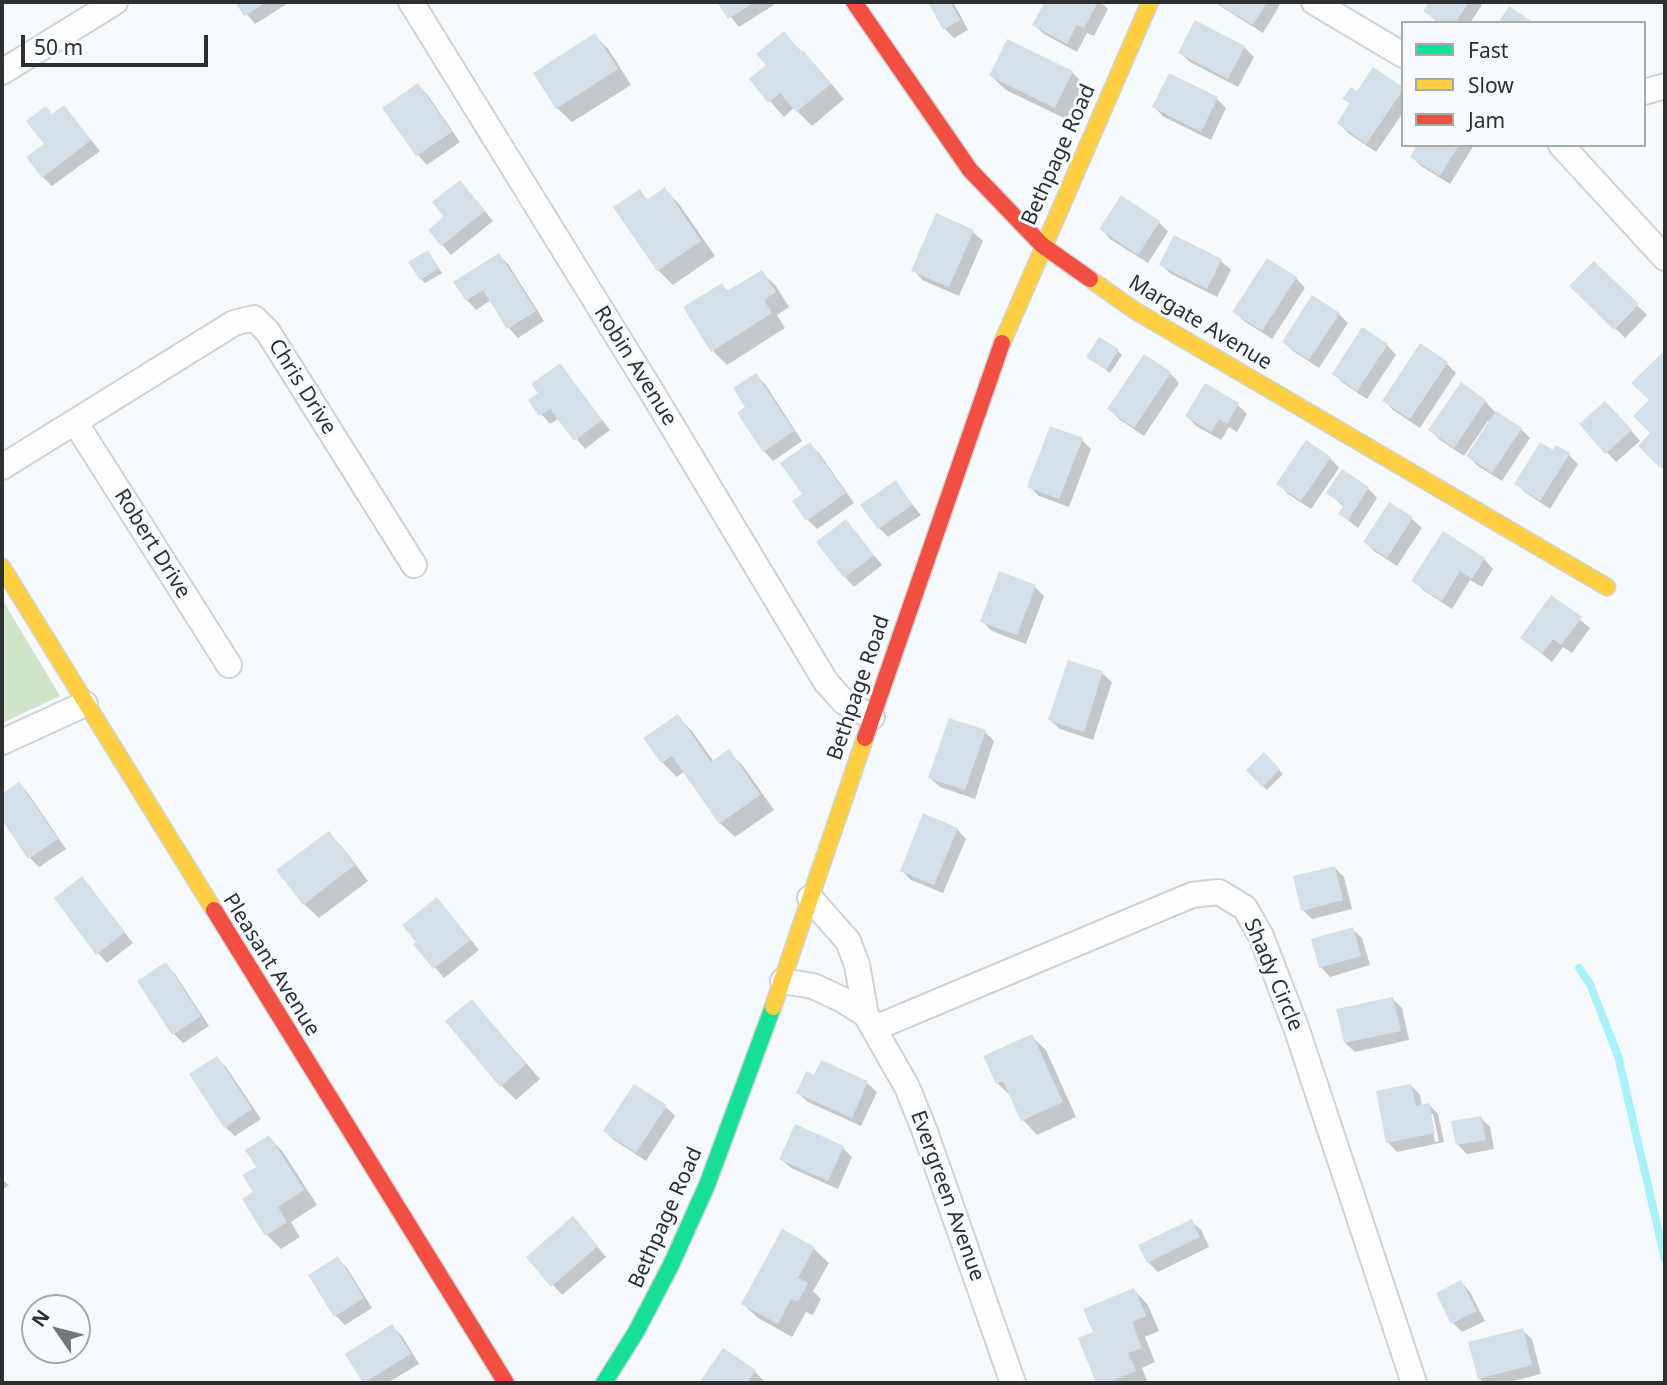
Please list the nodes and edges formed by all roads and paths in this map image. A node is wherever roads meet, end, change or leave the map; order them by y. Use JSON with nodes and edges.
{"nodes":[{"id":1,"x":115,"y":2,"type":"edge"},
{"id":2,"x":411,"y":2,"type":"edge"},
{"id":3,"x":854,"y":2,"type":"edge"},
{"id":4,"x":1150,"y":2,"type":"edge"},
{"id":5,"x":1314,"y":2,"type":"edge"},
{"id":6,"x":1401,"y":54,"type":"edge"},
{"id":7,"x":2,"y":72,"type":"edge"},
{"id":8,"x":1665,"y":86,"type":"edge"},
{"id":9,"x":1646,"y":91,"type":"edge"},
{"id":10,"x":1563,"y":147,"type":"edge"},
{"id":11,"x":1042,"y":245,"type":"junction"},
{"id":12,"x":1665,"y":258,"type":"edge"},
{"id":13,"x":75,"y":422,"type":"junction"},
{"id":14,"x":2,"y":467,"type":"edge"},
{"id":15,"x":414,"y":565,"type":"dead end"},
{"id":16,"x":2,"y":567,"type":"edge"},
{"id":17,"x":1607,"y":587,"type":"dead end"},
{"id":18,"x":229,"y":666,"type":"dead end"},
{"id":19,"x":85,"y":704,"type":"junction"},
{"id":20,"x":872,"y":717,"type":"junction"},
{"id":21,"x":2,"y":742,"type":"edge"},
{"id":22,"x":810,"y":898,"type":"junction"},
{"id":23,"x":783,"y":981,"type":"junction"},
{"id":24,"x":871,"y":1021,"type":"junction"},
{"id":25,"x":506,"y":1383,"type":"edge"},
{"id":26,"x":604,"y":1383,"type":"edge"},
{"id":27,"x":1013,"y":1383,"type":"edge"},
{"id":28,"x":1414,"y":1383,"type":"edge"}],
"edges":[{"from":1,"to":7,"type":"street"},
{"from":2,"to":20,"type":"street","name":"Robin Avenue"},
{"from":3,"to":11,"type":"street","name":"Margate Avenue"},
{"from":4,"to":11,"type":"street","name":"Bethpage Road"},
{"from":5,"to":6,"type":"street"},
{"from":8,"to":9,"type":"street"},
{"from":10,"to":12,"type":"street"},
{"from":11,"to":17,"type":"street","name":"Margate Avenue"},
{"from":11,"to":20,"type":"street","name":"Bethpage Road"},
{"from":13,"to":14,"type":"street","name":"Chris Drive"},
{"from":13,"to":15,"type":"street","name":"Chris Drive"},
{"from":13,"to":18,"type":"street","name":"Robert Drive"},
{"from":16,"to":19,"type":"street","name":"Pleasant Avenue"},
{"from":19,"to":21,"type":"street"},
{"from":19,"to":25,"type":"street","name":"Pleasant Avenue"},
{"from":20,"to":22,"type":"street","name":"Bethpage Road"},
{"from":22,"to":23,"type":"street","name":"Bethpage Road"},
{"from":22,"to":24,"type":"street","name":"Evergreen Avenue"},
{"from":23,"to":24,"type":"street"},
{"from":23,"to":26,"type":"street","name":"Bethpage Road"},
{"from":24,"to":27,"type":"street","name":"Evergreen Avenue"},
{"from":24,"to":28,"type":"street","name":"Shady Circle"}]}
